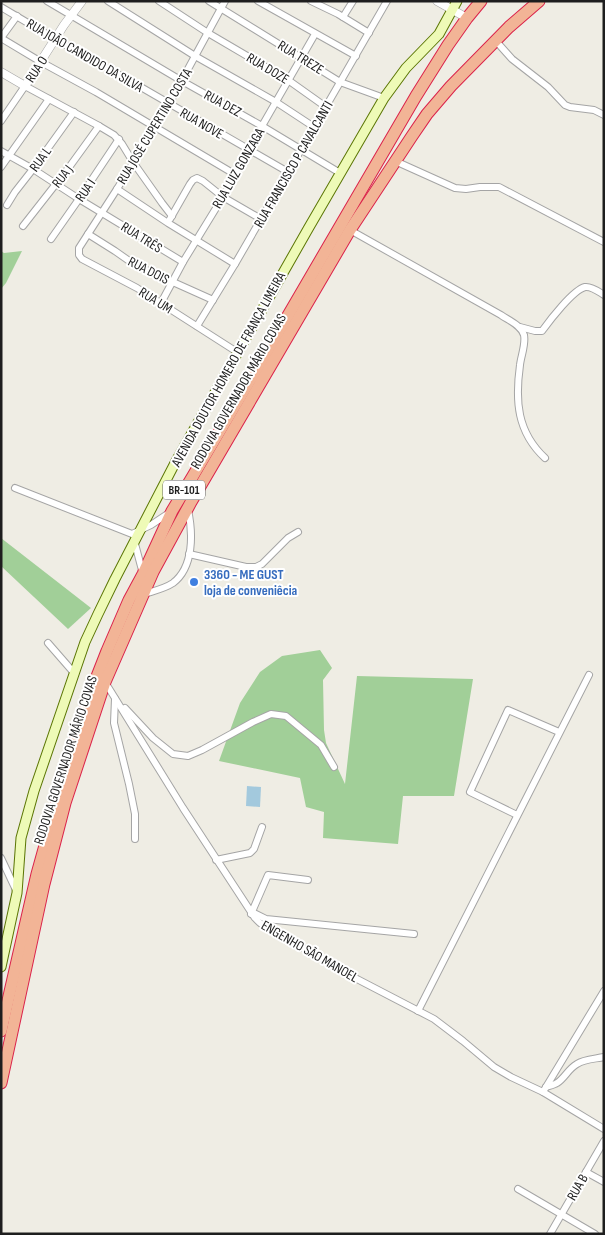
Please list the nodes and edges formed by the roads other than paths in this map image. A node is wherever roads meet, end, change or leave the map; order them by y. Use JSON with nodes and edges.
{"nodes":[{"id":1,"x":47,"y":1,"type":"edge"},
{"id":2,"x":82,"y":1,"type":"edge"},
{"id":3,"x":108,"y":1,"type":"edge"},
{"id":4,"x":159,"y":1,"type":"edge"},
{"id":5,"x":209,"y":1,"type":"edge"},
{"id":6,"x":225,"y":1,"type":"edge"},
{"id":7,"x":258,"y":1,"type":"edge"},
{"id":8,"x":353,"y":1,"type":"edge"},
{"id":9,"x":387,"y":1,"type":"edge"},
{"id":10,"x":437,"y":1,"type":"edge"},
{"id":11,"x":481,"y":1,"type":"edge"},
{"id":12,"x":315,"y":2,"type":"edge"},
{"id":13,"x":537,"y":2,"type":"edge"},
{"id":14,"x":451,"y":5,"type":"edge"},
{"id":15,"x":1,"y":7,"type":"edge"},
{"id":16,"x":221,"y":9,"type":"junction"},
{"id":17,"x":17,"y":16,"type":"junction"},
{"id":18,"x":71,"y":16,"type":"junction"},
{"id":19,"x":344,"y":17,"type":"junction"},
{"id":20,"x":467,"y":18,"type":"junction"},
{"id":21,"x":208,"y":33,"type":"junction"},
{"id":22,"x":369,"y":33,"type":"junction"},
{"id":23,"x":315,"y":34,"type":"junction"},
{"id":24,"x":1,"y":38,"type":"edge"},
{"id":25,"x":55,"y":39,"type":"junction"},
{"id":26,"x":496,"y":40,"type":"junction"},
{"id":27,"x":195,"y":56,"type":"junction"},
{"id":28,"x":356,"y":56,"type":"junction"},
{"id":29,"x":302,"y":57,"type":"junction"},
{"id":30,"x":41,"y":62,"type":"junction"},
{"id":31,"x":1,"y":72,"type":"edge"},
{"id":32,"x":288,"y":80,"type":"junction"},
{"id":33,"x":182,"y":81,"type":"junction"},
{"id":34,"x":340,"y":82,"type":"junction"},
{"id":35,"x":25,"y":86,"type":"junction"},
{"id":36,"x":384,"y":98,"type":"junction"},
{"id":37,"x":49,"y":99,"type":"junction"},
{"id":38,"x":276,"y":102,"type":"junction"},
{"id":39,"x":169,"y":104,"type":"junction"},
{"id":40,"x":326,"y":107,"type":"junction"},
{"id":41,"x":74,"y":112,"type":"junction"},
{"id":42,"x":604,"y":115,"type":"edge"},
{"id":43,"x":1,"y":122,"type":"edge"},
{"id":44,"x":99,"y":126,"type":"junction"},
{"id":45,"x":262,"y":126,"type":"junction"},
{"id":46,"x":155,"y":127,"type":"junction"},
{"id":47,"x":314,"y":127,"type":"junction"},
{"id":48,"x":119,"y":140,"type":"junction"},
{"id":49,"x":302,"y":149,"type":"junction"},
{"id":50,"x":248,"y":150,"type":"junction"},
{"id":51,"x":1,"y":151,"type":"edge"},
{"id":52,"x":9,"y":155,"type":"junction"},
{"id":53,"x":395,"y":161,"type":"junction"},
{"id":54,"x":133,"y":162,"type":"junction"},
{"id":55,"x":1,"y":167,"type":"edge"},
{"id":56,"x":33,"y":169,"type":"junction"},
{"id":57,"x":288,"y":172,"type":"junction"},
{"id":58,"x":340,"y":173,"type":"junction"},
{"id":59,"x":236,"y":175,"type":"junction"},
{"id":60,"x":56,"y":184,"type":"junction"},
{"id":61,"x":117,"y":189,"type":"junction"},
{"id":62,"x":223,"y":197,"type":"junction"},
{"id":63,"x":79,"y":199,"type":"junction"},
{"id":64,"x":7,"y":205,"type":"dead end"},
{"id":65,"x":102,"y":212,"type":"junction"},
{"id":66,"x":172,"y":216,"type":"junction"},
{"id":67,"x":261,"y":219,"type":"junction"},
{"id":68,"x":168,"y":224,"type":"junction"},
{"id":69,"x":23,"y":226,"type":"dead end"},
{"id":70,"x":350,"y":230,"type":"junction"},
{"id":71,"x":88,"y":234,"type":"junction"},
{"id":72,"x":50,"y":239,"type":"dead end"},
{"id":73,"x":196,"y":240,"type":"junction"},
{"id":74,"x":604,"y":242,"type":"edge"},
{"id":75,"x":79,"y":248,"type":"joint"},
{"id":76,"x":183,"y":262,"type":"junction"},
{"id":77,"x":235,"y":264,"type":"junction"},
{"id":78,"x":172,"y":282,"type":"junction"},
{"id":79,"x":604,"y":295,"type":"edge"},
{"id":80,"x":213,"y":300,"type":"junction"},
{"id":81,"x":161,"y":302,"type":"junction"},
{"id":82,"x":197,"y":326,"type":"junction"},
{"id":83,"x":518,"y":327,"type":"junction"},
{"id":84,"x":237,"y":352,"type":"junction"},
{"id":85,"x":545,"y":458,"type":"dead end"},
{"id":86,"x":15,"y":488,"type":"dead end"},
{"id":87,"x":188,"y":507,"type":"junction"},
{"id":88,"x":172,"y":511,"type":"junction"},
{"id":89,"x":298,"y":532,"type":"dead end"},
{"id":90,"x":136,"y":536,"type":"junction"},
{"id":91,"x":189,"y":554,"type":"junction"},
{"id":92,"x":143,"y":574,"type":"junction"},
{"id":93,"x":144,"y":594,"type":"junction"},
{"id":94,"x":48,"y":644,"type":"dead end"},
{"id":95,"x":75,"y":674,"type":"junction"},
{"id":96,"x":588,"y":674,"type":"dead end"},
{"id":97,"x":105,"y":682,"type":"junction"},
{"id":98,"x":115,"y":698,"type":"junction"},
{"id":99,"x":559,"y":732,"type":"junction"},
{"id":100,"x":334,"y":767,"type":"dead end"},
{"id":101,"x":517,"y":815,"type":"junction"},
{"id":102,"x":262,"y":827,"type":"dead end"},
{"id":103,"x":135,"y":839,"type":"dead end"},
{"id":104,"x":1,"y":858,"type":"edge"},
{"id":105,"x":216,"y":860,"type":"junction"},
{"id":106,"x":308,"y":880,"type":"dead end"},
{"id":107,"x":17,"y":894,"type":"junction"},
{"id":108,"x":252,"y":913,"type":"junction"},
{"id":109,"x":414,"y":934,"type":"dead end"},
{"id":110,"x":1,"y":967,"type":"edge"},
{"id":111,"x":604,"y":991,"type":"edge"},
{"id":112,"x":418,"y":1011,"type":"junction"},
{"id":113,"x":1,"y":1031,"type":"edge"},
{"id":114,"x":604,"y":1057,"type":"edge"},
{"id":115,"x":1,"y":1083,"type":"edge"},
{"id":116,"x":544,"y":1090,"type":"junction"},
{"id":117,"x":604,"y":1128,"type":"edge"},
{"id":118,"x":604,"y":1141,"type":"edge"},
{"id":119,"x":586,"y":1172,"type":"junction"},
{"id":120,"x":604,"y":1182,"type":"edge"},
{"id":121,"x":518,"y":1189,"type":"dead end"},
{"id":122,"x":561,"y":1215,"type":"junction"},
{"id":123,"x":550,"y":1234,"type":"edge"},
{"id":124,"x":595,"y":1234,"type":"edge"}],
"edges":[{"from":1,"to":18,"type":"street","name":"RUA DEZ"},
{"from":2,"to":18,"type":"street","name":"RUA O"},
{"from":3,"to":27,"type":"street"},
{"from":4,"to":21,"type":"street","name":"RUA DOZE"},
{"from":5,"to":16,"type":"street","name":"RUA TREZE"},
{"from":6,"to":16,"type":"street","name":"RUA JOSÉ CUPERTINO COSTA"},
{"from":7,"to":23,"type":"street"},
{"from":8,"to":19,"type":"street"},
{"from":9,"to":22,"type":"street","name":"RUA FRANCISCO P CAVALCANTI"},
{"from":10,"to":14,"type":"street"},
{"from":11,"to":20,"type":"highway","name":"RODOVIA GOVERNADOR MÁRIO COVAS","number":"BR-101"},
{"from":12,"to":19,"type":"street"},
{"from":13,"to":26,"type":"highway","name":"RODOVIA GOVERNADOR MÁRIO COVAS","number":"BR-101"},
{"from":14,"to":20,"type":"street"},
{"from":14,"to":36,"type":"main road","name":"AVENIDA DOUTOR HOMERO DE FRANÇA LIMEIRA"},
{"from":15,"to":17,"type":"street","name":"RUA JOÃO CANDIDO DA SILVA"},
{"from":16,"to":21,"type":"street","name":"RUA JOSÉ CUPERTINO COSTA"},
{"from":16,"to":29,"type":"street","name":"RUA TREZE"},
{"from":17,"to":24,"type":"street"},
{"from":17,"to":25,"type":"street","name":"RUA JOÃO CANDIDO DA SILVA"},
{"from":18,"to":25,"type":"street","name":"RUA O"},
{"from":18,"to":33,"type":"street","name":"RUA DEZ"},
{"from":19,"to":22,"type":"street"},
{"from":20,"to":88,"type":"highway","name":"RODOVIA GOVERNADOR MÁRIO COVAS","number":"BR-101"},
{"from":21,"to":27,"type":"street","name":"RUA JOSÉ CUPERTINO COSTA"},
{"from":21,"to":32,"type":"street","name":"RUA DOZE"},
{"from":22,"to":28,"type":"street","name":"RUA FRANCISCO P CAVALCANTI"},
{"from":23,"to":28,"type":"street"},
{"from":23,"to":29,"type":"street","name":"RUA LUIZ GONZAGA"},
{"from":24,"to":30,"type":"street"},
{"from":25,"to":30,"type":"street","name":"RUA O"},
{"from":25,"to":39,"type":"street","name":"RUA JOÃO CANDIDO DA SILVA"},
{"from":26,"to":42,"type":"street"},
{"from":26,"to":53,"type":"highway","name":"RODOVIA GOVERNADOR MÁRIO COVAS","number":"BR-101"},
{"from":27,"to":33,"type":"street","name":"RUA JOSÉ CUPERTINO COSTA"},
{"from":27,"to":38,"type":"street"},
{"from":28,"to":34,"type":"street","name":"RUA FRANCISCO P CAVALCANTI"},
{"from":29,"to":32,"type":"street","name":"RUA LUIZ GONZAGA"},
{"from":29,"to":34,"type":"street","name":"RUA TREZE"},
{"from":30,"to":35,"type":"street","name":"RUA O"},
{"from":30,"to":46,"type":"street"},
{"from":31,"to":35,"type":"street"},
{"from":32,"to":38,"type":"street","name":"RUA LUIZ GONZAGA"},
{"from":32,"to":40,"type":"street","name":"RUA DOZE"},
{"from":33,"to":39,"type":"street","name":"RUA JOSÉ CUPERTINO COSTA"},
{"from":33,"to":45,"type":"street","name":"RUA DEZ"},
{"from":34,"to":36,"type":"street","name":"RUA TREZE"},
{"from":34,"to":40,"type":"street","name":"RUA FRANCISCO P CAVALCANTI"},
{"from":35,"to":37,"type":"street"},
{"from":35,"to":43,"type":"street","name":"RUA O"},
{"from":36,"to":58,"type":"main road","name":"AVENIDA DOUTOR HOMERO DE FRANÇA LIMEIRA"},
{"from":37,"to":41,"type":"street"},
{"from":37,"to":52,"type":"street"},
{"from":38,"to":45,"type":"street","name":"RUA LUIZ GONZAGA"},
{"from":38,"to":47,"type":"street"},
{"from":39,"to":46,"type":"street","name":"RUA JOSÉ CUPERTINO COSTA"},
{"from":39,"to":50,"type":"street","name":"RUA NOVE"},
{"from":40,"to":47,"type":"street","name":"RUA FRANCISCO P CAVALCANTI"},
{"from":41,"to":44,"type":"street"},
{"from":41,"to":56,"type":"street","name":"RUA L"},
{"from":44,"to":48,"type":"street"},
{"from":44,"to":60,"type":"street","name":"RUA J"},
{"from":45,"to":49,"type":"street","name":"RUA DEZ"},
{"from":45,"to":50,"type":"street","name":"RUA LUIZ GONZAGA"},
{"from":46,"to":54,"type":"street","name":"RUA JOSÉ CUPERTINO COSTA"},
{"from":46,"to":59,"type":"street"},
{"from":47,"to":49,"type":"street","name":"RUA FRANCISCO P CAVALCANTI"},
{"from":48,"to":54,"type":"street"},
{"from":48,"to":63,"type":"street","name":"RUA I"},
{"from":49,"to":57,"type":"street","name":"RUA FRANCISCO P CAVALCANTI"},
{"from":49,"to":58,"type":"street","name":"RUA DEZ"},
{"from":50,"to":57,"type":"street","name":"RUA NOVE"},
{"from":50,"to":59,"type":"street","name":"RUA LUIZ GONZAGA"},
{"from":51,"to":52,"type":"street","name":"RUA TRÊS"},
{"from":52,"to":55,"type":"street"},
{"from":52,"to":56,"type":"street","name":"RUA TRÊS"},
{"from":53,"to":70,"type":"highway","name":"RODOVIA GOVERNADOR MÁRIO COVAS","number":"BR-101"},
{"from":53,"to":74,"type":"street"},
{"from":54,"to":61,"type":"street","name":"RUA JOSÉ CUPERTINO COSTA"},
{"from":54,"to":66,"type":"street"},
{"from":56,"to":60,"type":"street","name":"RUA TRÊS"},
{"from":56,"to":64,"type":"street","name":"RUA L"},
{"from":57,"to":67,"type":"street","name":"RUA FRANCISCO P CAVALCANTI"},
{"from":58,"to":84,"type":"main road","name":"AVENIDA DOUTOR HOMERO DE FRANÇA LIMEIRA"},
{"from":59,"to":62,"type":"street","name":"RUA LUIZ GONZAGA"},
{"from":60,"to":63,"type":"street","name":"RUA TRÊS"},
{"from":60,"to":69,"type":"street","name":"RUA J"},
{"from":61,"to":65,"type":"street","name":"RUA JOSÉ CUPERTINO COSTA"},
{"from":61,"to":68,"type":"street"},
{"from":62,"to":66,"type":"street"},
{"from":62,"to":67,"type":"street"},
{"from":62,"to":73,"type":"street","name":"RUA LUIZ GONZAGA"},
{"from":63,"to":65,"type":"street","name":"RUA TRÊS"},
{"from":63,"to":72,"type":"street","name":"RUA I"},
{"from":65,"to":71,"type":"street","name":"RUA JOSÉ CUPERTINO COSTA"},
{"from":65,"to":76,"type":"street","name":"RUA TRÊS"},
{"from":66,"to":68,"type":"street"},
{"from":67,"to":77,"type":"street","name":"RUA FRANCISCO P CAVALCANTI"},
{"from":68,"to":73,"type":"street"},
{"from":70,"to":83,"type":"street"},
{"from":70,"to":87,"type":"highway","name":"RODOVIA GOVERNADOR MÁRIO COVAS","number":"BR-101"},
{"from":71,"to":75,"type":"street","name":"RUA JOSÉ CUPERTINO COSTA"},
{"from":71,"to":78,"type":"street","name":"RUA DOIS"},
{"from":73,"to":76,"type":"street","name":"RUA LUIZ GONZAGA"},
{"from":73,"to":77,"type":"street"},
{"from":75,"to":81,"type":"street","name":"RUA UM"},
{"from":76,"to":78,"type":"street","name":"RUA LUIZ GONZAGA"},
{"from":77,"to":80,"type":"street","name":"RUA FRANCISCO P CAVALCANTI"},
{"from":78,"to":80,"type":"street","name":"RUA DOIS"},
{"from":78,"to":81,"type":"street","name":"RUA LUIZ GONZAGA"},
{"from":79,"to":83,"type":"street"},
{"from":80,"to":82,"type":"street","name":"RUA FRANCISCO P CAVALCANTI"},
{"from":81,"to":82,"type":"street","name":"RUA UM"},
{"from":82,"to":84,"type":"street","name":"RUA UM"},
{"from":83,"to":85,"type":"street"},
{"from":84,"to":90,"type":"main road","name":"AVENIDA DOUTOR HOMERO DE FRANÇA LIMEIRA"},
{"from":86,"to":90,"type":"street"},
{"from":87,"to":91,"type":"street"},
{"from":87,"to":93,"type":"highway","name":"RODOVIA GOVERNADOR MÁRIO COVAS","number":"BR-101"},
{"from":88,"to":90,"type":"street"},
{"from":88,"to":92,"type":"highway","name":"RODOVIA GOVERNADOR MÁRIO COVAS","number":"BR-101"},
{"from":89,"to":91,"type":"street"},
{"from":90,"to":92,"type":"street"},
{"from":90,"to":95,"type":"main road","name":"AVENIDA DOUTOR HOMERO DE FRANÇA LIMEIRA"},
{"from":91,"to":93,"type":"street"},
{"from":92,"to":113,"type":"highway","name":"RODOVIA GOVERNADOR MÁRIO COVAS","number":"BR-101"},
{"from":93,"to":97,"type":"highway","name":"RODOVIA GOVERNADOR MÁRIO COVAS","number":"BR-101"},
{"from":94,"to":95,"type":"street"},
{"from":95,"to":107,"type":"main road","name":"AVENIDA DOUTOR HOMERO DE FRANÇA LIMEIRA"},
{"from":96,"to":99,"type":"street"},
{"from":97,"to":98,"type":"street","name":"ENGENHO SÃO MANOEL"},
{"from":97,"to":115,"type":"highway","name":"RODOVIA GOVERNADOR MÁRIO COVAS","number":"BR-101"},
{"from":98,"to":100,"type":"street"},
{"from":98,"to":103,"type":"street"},
{"from":98,"to":105,"type":"street","name":"ENGENHO SÃO MANOEL"},
{"from":99,"to":101,"type":"street"},
{"from":99,"to":101,"type":"street"},
{"from":101,"to":112,"type":"street"},
{"from":102,"to":105,"type":"street"},
{"from":104,"to":107,"type":"street"},
{"from":105,"to":108,"type":"street","name":"ENGENHO SÃO MANOEL"},
{"from":106,"to":108,"type":"street"},
{"from":107,"to":110,"type":"main road","name":"AVENIDA DOUTOR HOMERO DE FRANÇA LIMEIRA"},
{"from":108,"to":109,"type":"street"},
{"from":108,"to":112,"type":"street","name":"ENGENHO SÃO MANOEL"},
{"from":111,"to":116,"type":"street"},
{"from":112,"to":116,"type":"street","name":"ENGENHO SÃO MANOEL"},
{"from":114,"to":116,"type":"street"},
{"from":116,"to":117,"type":"street","name":"ENGENHO SÃO MANOEL"},
{"from":118,"to":119,"type":"street","name":"RUA B"},
{"from":119,"to":120,"type":"street"},
{"from":119,"to":122,"type":"street","name":"RUA B"},
{"from":121,"to":122,"type":"street"},
{"from":122,"to":123,"type":"street","name":"RUA B"},
{"from":122,"to":124,"type":"street"}]}
